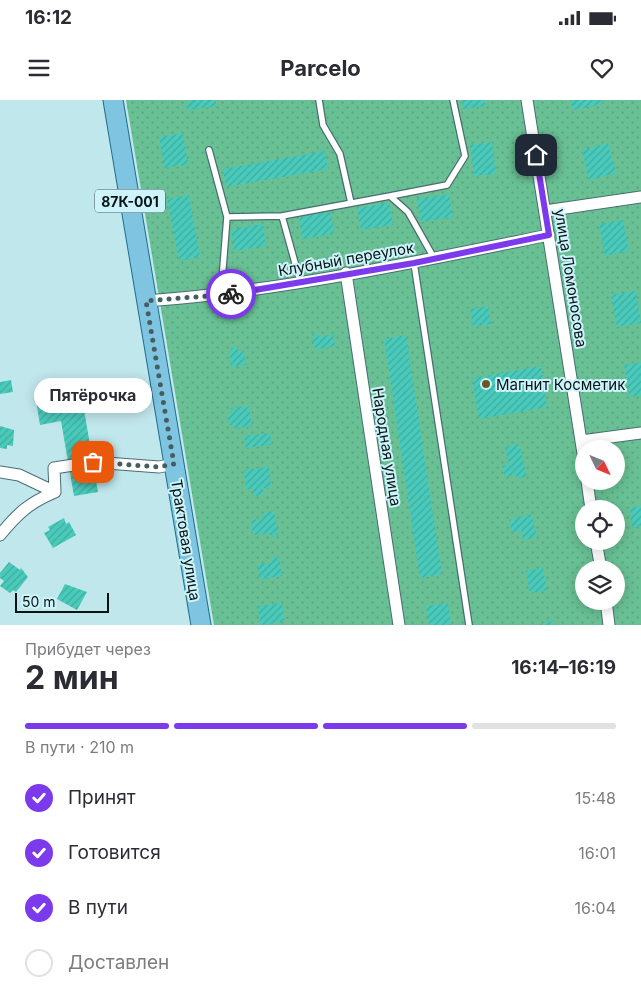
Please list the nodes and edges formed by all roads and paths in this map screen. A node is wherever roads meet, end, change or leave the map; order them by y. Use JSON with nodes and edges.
{"nodes":[{"id":1,"x":113,"y":100,"type":"edge"},
{"id":2,"x":319,"y":100,"type":"edge"},
{"id":3,"x":453,"y":100,"type":"edge"},
{"id":4,"x":527,"y":100,"type":"edge"},
{"id":5,"x":209,"y":150,"type":"dead end"},
{"id":6,"x":390,"y":196,"type":"junction"},
{"id":7,"x":641,"y":197,"type":"edge"},
{"id":8,"x":351,"y":203,"type":"junction"},
{"id":9,"x":545,"y":211,"type":"junction"},
{"id":10,"x":282,"y":216,"type":"junction"},
{"id":11,"x":227,"y":217,"type":"junction"},
{"id":12,"x":549,"y":235,"type":"junction"},
{"id":13,"x":434,"y":258,"type":"junction"},
{"id":14,"x":414,"y":263,"type":"junction"},
{"id":15,"x":346,"y":273,"type":"junction"},
{"id":16,"x":300,"y":281,"type":"junction"},
{"id":17,"x":220,"y":296,"type":"junction"},
{"id":18,"x":146,"y":301,"type":"junction"},
{"id":19,"x":641,"y":433,"type":"edge"},
{"id":20,"x":581,"y":440,"type":"edge"},
{"id":21,"x":588,"y":440,"type":"edge"},
{"id":22,"x":166,"y":466,"type":"junction"},
{"id":23,"x":0,"y":472,"type":"edge"},
{"id":24,"x":55,"y":492,"type":"junction"},
{"id":25,"x":0,"y":535,"type":"edge"},
{"id":26,"x":607,"y":610,"type":"edge"},
{"id":27,"x":200,"y":625,"type":"edge"},
{"id":28,"x":398,"y":625,"type":"edge"},
{"id":29,"x":469,"y":625,"type":"edge"},
{"id":30,"x":609,"y":625,"type":"edge"}],
"edges":[{"from":1,"to":18,"type":"main road","name":"Трактовая улица","number":"87К-001"},
{"from":2,"to":8,"type":"lane"},
{"from":3,"to":6,"type":"lane"},
{"from":4,"to":9,"type":"street","name":"улица Ломоносова"},
{"from":5,"to":11,"type":"lane"},
{"from":6,"to":8,"type":"lane"},
{"from":6,"to":13,"type":"lane"},
{"from":7,"to":9,"type":"street"},
{"from":8,"to":10,"type":"lane"},
{"from":9,"to":12,"type":"street","name":"улица Ломоносова"},
{"from":10,"to":11,"type":"lane"},
{"from":10,"to":16,"type":"lane"},
{"from":11,"to":17,"type":"lane"},
{"from":12,"to":13,"type":"street","name":"Клубный переулок"},
{"from":12,"to":20,"type":"street","name":"улица Ломоносова"},
{"from":13,"to":14,"type":"street","name":"Клубный переулок"},
{"from":14,"to":15,"type":"street","name":"Клубный переулок"},
{"from":14,"to":29,"type":"lane"},
{"from":15,"to":16,"type":"street","name":"Клубный переулок"},
{"from":15,"to":28,"type":"street","name":"Народная улица"},
{"from":16,"to":17,"type":"street","name":"Клубный переулок"},
{"from":17,"to":18,"type":"street","name":"Клубный переулок"},
{"from":18,"to":22,"type":"main road","name":"Трактовая улица","number":"87К-001"},
{"from":19,"to":21,"type":"street"},
{"from":22,"to":24,"type":"street"},
{"from":22,"to":27,"type":"main road","name":"Трактовая улица","number":"87К-001"},
{"from":23,"to":24,"type":"street"},
{"from":24,"to":25,"type":"street"},
{"from":26,"to":30,"type":"street"}]}
